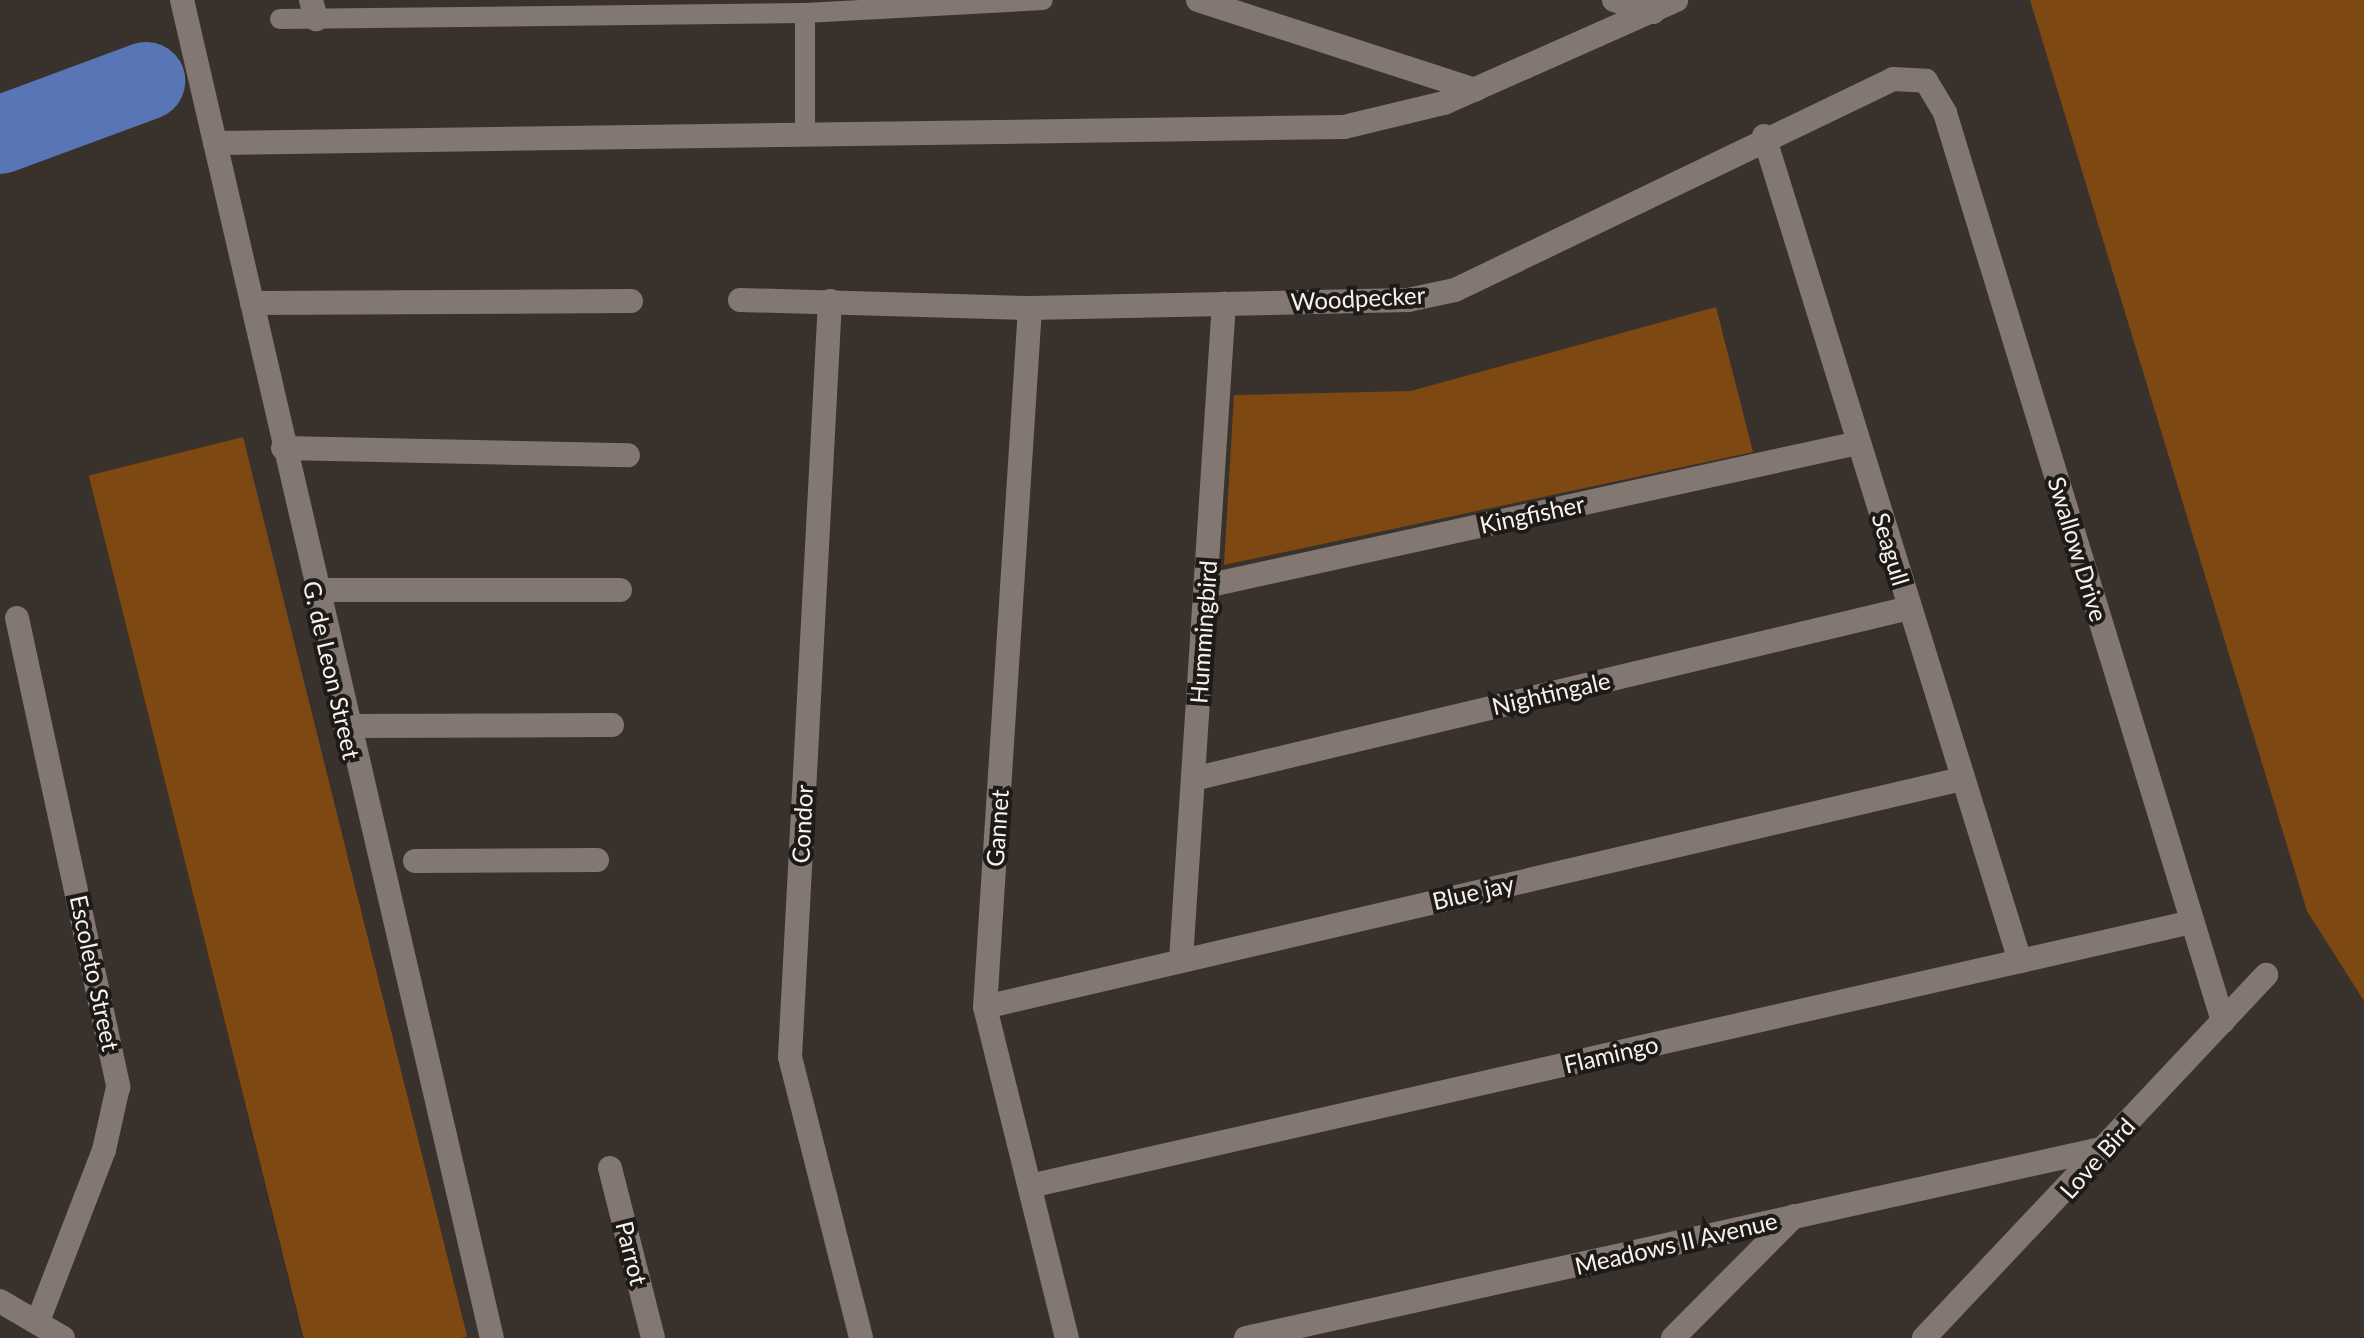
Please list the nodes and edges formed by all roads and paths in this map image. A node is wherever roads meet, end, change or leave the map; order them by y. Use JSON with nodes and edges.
{"nodes":[{"id":1,"x":182,"y":0,"type":"edge"},
{"id":2,"x":1043,"y":0,"type":"edge"},
{"id":3,"x":1198,"y":0,"type":"edge"},
{"id":4,"x":1614,"y":0,"type":"edge"},
{"id":5,"x":1676,"y":0,"type":"edge"},
{"id":6,"x":314,"y":9,"type":"edge"},
{"id":7,"x":1653,"y":12,"type":"junction"},
{"id":8,"x":805,"y":13,"type":"junction"},
{"id":9,"x":280,"y":19,"type":"dead end"},
{"id":10,"x":1926,"y":81,"type":"joint"},
{"id":11,"x":1475,"y":90,"type":"junction"},
{"id":12,"x":805,"y":135,"type":"junction"},
{"id":13,"x":1764,"y":136,"type":"junction"},
{"id":14,"x":215,"y":143,"type":"junction"},
{"id":15,"x":740,"y":300,"type":"dead end"},
{"id":16,"x":631,"y":301,"type":"dead end"},
{"id":17,"x":830,"y":301,"type":"junction"},
{"id":18,"x":252,"y":303,"type":"junction"},
{"id":19,"x":1224,"y":303,"type":"junction"},
{"id":20,"x":1030,"y":308,"type":"junction"},
{"id":21,"x":1858,"y":443,"type":"junction"},
{"id":22,"x":283,"y":448,"type":"junction"},
{"id":23,"x":628,"y":455,"type":"dead end"},
{"id":24,"x":1206,"y":586,"type":"junction"},
{"id":25,"x":314,"y":590,"type":"junction"},
{"id":26,"x":620,"y":590,"type":"dead end"},
{"id":27,"x":1909,"y":608,"type":"junction"},
{"id":28,"x":17,"y":618,"type":"dead end"},
{"id":29,"x":612,"y":725,"type":"dead end"},
{"id":30,"x":345,"y":726,"type":"junction"},
{"id":31,"x":1193,"y":779,"type":"junction"},
{"id":32,"x":1962,"y":779,"type":"junction"},
{"id":33,"x":597,"y":860,"type":"dead end"},
{"id":34,"x":415,"y":861,"type":"dead end"},
{"id":35,"x":2192,"y":922,"type":"junction"},
{"id":36,"x":1181,"y":960,"type":"junction"},
{"id":37,"x":2020,"y":961,"type":"junction"},
{"id":38,"x":2266,"y":975,"type":"dead end"},
{"id":39,"x":985,"y":1007,"type":"junction"},
{"id":40,"x":2223,"y":1021,"type":"junction"},
{"id":41,"x":2105,"y":1148,"type":"junction"},
{"id":42,"x":610,"y":1168,"type":"dead end"},
{"id":43,"x":1030,"y":1186,"type":"junction"},
{"id":44,"x":1794,"y":1216,"type":"junction"},
{"id":45,"x":0,"y":1301,"type":"edge"},
{"id":46,"x":38,"y":1321,"type":"junction"},
{"id":47,"x":1252,"y":1337,"type":"edge"},
{"id":48,"x":63,"y":1338,"type":"edge"},
{"id":49,"x":492,"y":1338,"type":"edge"},
{"id":50,"x":653,"y":1338,"type":"edge"},
{"id":51,"x":861,"y":1338,"type":"edge"},
{"id":52,"x":1067,"y":1338,"type":"edge"},
{"id":53,"x":1673,"y":1338,"type":"edge"},
{"id":54,"x":1924,"y":1338,"type":"edge"}],
"edges":[{"from":1,"to":14,"type":"street","name":"G. de Leon Street"},
{"from":2,"to":8,"type":"lane"},
{"from":3,"to":11,"type":"street"},
{"from":4,"to":7,"type":"street"},
{"from":5,"to":7,"type":"street"},
{"from":6,"to":8,"type":"lane"},
{"from":6,"to":9,"type":"lane"},
{"from":7,"to":11,"type":"street"},
{"from":8,"to":12,"type":"lane"},
{"from":10,"to":13,"type":"street","name":"Woodpecker"},
{"from":10,"to":35,"type":"street","name":"Swallow Drive"},
{"from":11,"to":12,"type":"street"},
{"from":12,"to":14,"type":"street"},
{"from":13,"to":19,"type":"street","name":"Woodpecker"},
{"from":13,"to":21,"type":"street","name":"Seagull"},
{"from":14,"to":18,"type":"street","name":"G. de Leon Street"},
{"from":15,"to":17,"type":"street","name":"Woodpecker"},
{"from":16,"to":18,"type":"street"},
{"from":17,"to":20,"type":"street","name":"Woodpecker"},
{"from":17,"to":51,"type":"street","name":"Condor"},
{"from":18,"to":22,"type":"street","name":"G. de Leon Street"},
{"from":19,"to":20,"type":"street","name":"Woodpecker"},
{"from":19,"to":24,"type":"street","name":"Hummingbird"},
{"from":20,"to":39,"type":"street","name":"Gannet"},
{"from":21,"to":24,"type":"street","name":"Kingfisher"},
{"from":21,"to":27,"type":"street","name":"Seagull"},
{"from":22,"to":23,"type":"street"},
{"from":22,"to":25,"type":"street","name":"G. de Leon Street"},
{"from":24,"to":31,"type":"street","name":"Hummingbird"},
{"from":25,"to":26,"type":"street"},
{"from":25,"to":30,"type":"street","name":"G. de Leon Street"},
{"from":27,"to":31,"type":"street","name":"Nightingale"},
{"from":27,"to":32,"type":"street","name":"Seagull"},
{"from":28,"to":46,"type":"street","name":"Escoleto Street"},
{"from":29,"to":30,"type":"street"},
{"from":30,"to":49,"type":"street","name":"G. de Leon Street"},
{"from":31,"to":36,"type":"street","name":"Hummingbird"},
{"from":32,"to":36,"type":"street","name":"Blue jay"},
{"from":32,"to":37,"type":"street","name":"Seagull"},
{"from":33,"to":34,"type":"street"},
{"from":35,"to":37,"type":"street","name":"Flamingo"},
{"from":35,"to":40,"type":"street","name":"Swallow Drive"},
{"from":36,"to":39,"type":"street","name":"Blue jay"},
{"from":37,"to":43,"type":"street","name":"Flamingo"},
{"from":38,"to":40,"type":"street","name":"Love Bird"},
{"from":39,"to":43,"type":"street","name":"Gannet"},
{"from":40,"to":41,"type":"street","name":"Love Bird"},
{"from":41,"to":44,"type":"street","name":"Meadows II Avenue"},
{"from":41,"to":54,"type":"street","name":"Love Bird"},
{"from":42,"to":50,"type":"street","name":"Parrot"},
{"from":43,"to":52,"type":"street","name":"Gannet"},
{"from":44,"to":47,"type":"street","name":"Meadows II Avenue"},
{"from":44,"to":53,"type":"street"},
{"from":45,"to":46,"type":"street"},
{"from":46,"to":48,"type":"street"}]}
